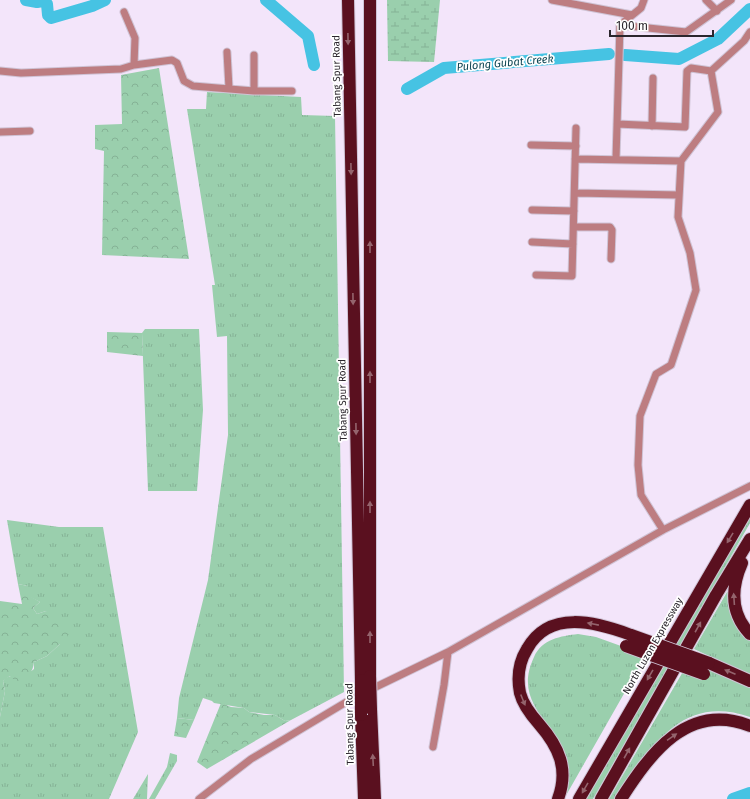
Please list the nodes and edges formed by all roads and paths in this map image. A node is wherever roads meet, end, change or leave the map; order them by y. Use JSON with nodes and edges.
{"nodes":[{"id":1,"x":348,"y":0,"type":"edge"},
{"id":2,"x":370,"y":0,"type":"edge"},
{"id":3,"x":552,"y":0,"type":"edge"},
{"id":4,"x":644,"y":0,"type":"edge"},
{"id":5,"x":706,"y":0,"type":"edge"},
{"id":6,"x":731,"y":0,"type":"edge"},
{"id":7,"x":717,"y":11,"type":"junction"},
{"id":8,"x":124,"y":12,"type":"dead end"},
{"id":9,"x":632,"y":15,"type":"junction"},
{"id":10,"x":620,"y":25,"type":"junction"},
{"id":11,"x":750,"y":32,"type":"edge"},
{"id":12,"x":227,"y":52,"type":"dead end"},
{"id":13,"x":254,"y":55,"type":"dead end"},
{"id":14,"x":134,"y":65,"type":"junction"},
{"id":15,"x":0,"y":71,"type":"edge"},
{"id":16,"x":711,"y":71,"type":"junction"},
{"id":17,"x":654,"y":78,"type":"dead end"},
{"id":18,"x":229,"y":88,"type":"junction"},
{"id":19,"x":254,"y":91,"type":"junction"},
{"id":20,"x":292,"y":91,"type":"dead end"},
{"id":21,"x":617,"y":124,"type":"junction"},
{"id":22,"x":652,"y":126,"type":"junction"},
{"id":23,"x":576,"y":128,"type":"dead end"},
{"id":24,"x":30,"y":131,"type":"dead end"},
{"id":25,"x":0,"y":132,"type":"edge"},
{"id":26,"x":531,"y":146,"type":"dead end"},
{"id":27,"x":576,"y":146,"type":"junction"},
{"id":28,"x":575,"y":159,"type":"junction"},
{"id":29,"x":616,"y":159,"type":"junction"},
{"id":30,"x":680,"y":161,"type":"junction"},
{"id":31,"x":575,"y":193,"type":"junction"},
{"id":32,"x":679,"y":195,"type":"junction"},
{"id":33,"x":532,"y":210,"type":"dead end"},
{"id":34,"x":574,"y":212,"type":"junction"},
{"id":35,"x":574,"y":227,"type":"junction"},
{"id":36,"x":532,"y":242,"type":"dead end"},
{"id":37,"x":573,"y":244,"type":"junction"},
{"id":38,"x":611,"y":259,"type":"dead end"},
{"id":39,"x":536,"y":275,"type":"dead end"},
{"id":40,"x":750,"y":486,"type":"edge"},
{"id":41,"x":750,"y":505,"type":"edge"},
{"id":42,"x":663,"y":530,"type":"junction"},
{"id":43,"x":750,"y":539,"type":"edge"},
{"id":44,"x":750,"y":548,"type":"edge"},
{"id":45,"x":750,"y":634,"type":"edge"},
{"id":46,"x":448,"y":652,"type":"junction"},
{"id":47,"x":366,"y":678,"type":"junction"},
{"id":48,"x":750,"y":681,"type":"edge"},
{"id":49,"x":366,"y":712,"type":"junction"},
{"id":50,"x":750,"y":726,"type":"edge"},
{"id":51,"x":432,"y":747,"type":"dead end"},
{"id":52,"x":199,"y":799,"type":"edge"},
{"id":53,"x":364,"y":799,"type":"edge"},
{"id":54,"x":375,"y":799,"type":"edge"},
{"id":55,"x":558,"y":799,"type":"edge"},
{"id":56,"x":579,"y":799,"type":"edge"},
{"id":57,"x":601,"y":799,"type":"edge"},
{"id":58,"x":621,"y":799,"type":"edge"}],
"edges":[{"from":1,"to":47,"type":"highway","name":"Tabang Spur Road","one_way":true},
{"from":47,"to":2,"type":"highway","name":"Tabang Spur Road","one_way":true},
{"from":3,"to":9,"type":"street"},
{"from":4,"to":9,"type":"street"},
{"from":5,"to":7,"type":"street"},
{"from":6,"to":7,"type":"street"},
{"from":7,"to":10,"type":"street"},
{"from":8,"to":14,"type":"street"},
{"from":9,"to":10,"type":"street"},
{"from":10,"to":21,"type":"street"},
{"from":11,"to":16,"type":"street"},
{"from":12,"to":18,"type":"street"},
{"from":13,"to":19,"type":"street"},
{"from":14,"to":15,"type":"street"},
{"from":14,"to":18,"type":"street"},
{"from":16,"to":22,"type":"street"},
{"from":16,"to":30,"type":"street"},
{"from":17,"to":22,"type":"street"},
{"from":18,"to":19,"type":"street"},
{"from":19,"to":20,"type":"street"},
{"from":21,"to":22,"type":"street"},
{"from":21,"to":29,"type":"street"},
{"from":23,"to":27,"type":"street"},
{"from":24,"to":25,"type":"street"},
{"from":26,"to":27,"type":"street"},
{"from":27,"to":28,"type":"street"},
{"from":28,"to":29,"type":"street"},
{"from":28,"to":31,"type":"street"},
{"from":29,"to":30,"type":"street"},
{"from":30,"to":32,"type":"street"},
{"from":31,"to":32,"type":"street"},
{"from":31,"to":34,"type":"street"},
{"from":32,"to":42,"type":"street"},
{"from":33,"to":34,"type":"street"},
{"from":34,"to":35,"type":"street"},
{"from":35,"to":37,"type":"street"},
{"from":35,"to":38,"type":"street"},
{"from":36,"to":37,"type":"street"},
{"from":37,"to":39,"type":"street"},
{"from":40,"to":42,"type":"street"},
{"from":41,"to":56,"type":"highway","name":"North Luzon Expressway","one_way":true},
{"from":42,"to":46,"type":"street"},
{"from":57,"to":43,"type":"highway","one_way":true},
{"from":45,"to":44,"type":"highway","one_way":true},
{"from":46,"to":51,"type":"street"},
{"from":46,"to":52,"type":"street"},
{"from":47,"to":49,"type":"highway","name":"Tabang Spur Road","bridge":true},
{"from":48,"to":55,"type":"highway","one_way":true,"bridge":true},
{"from":49,"to":53,"type":"highway","name":"Tabang Spur Road"},
{"from":54,"to":49,"type":"highway","name":"Tabang Spur Road","one_way":true},
{"from":58,"to":50,"type":"highway","one_way":true}]}
